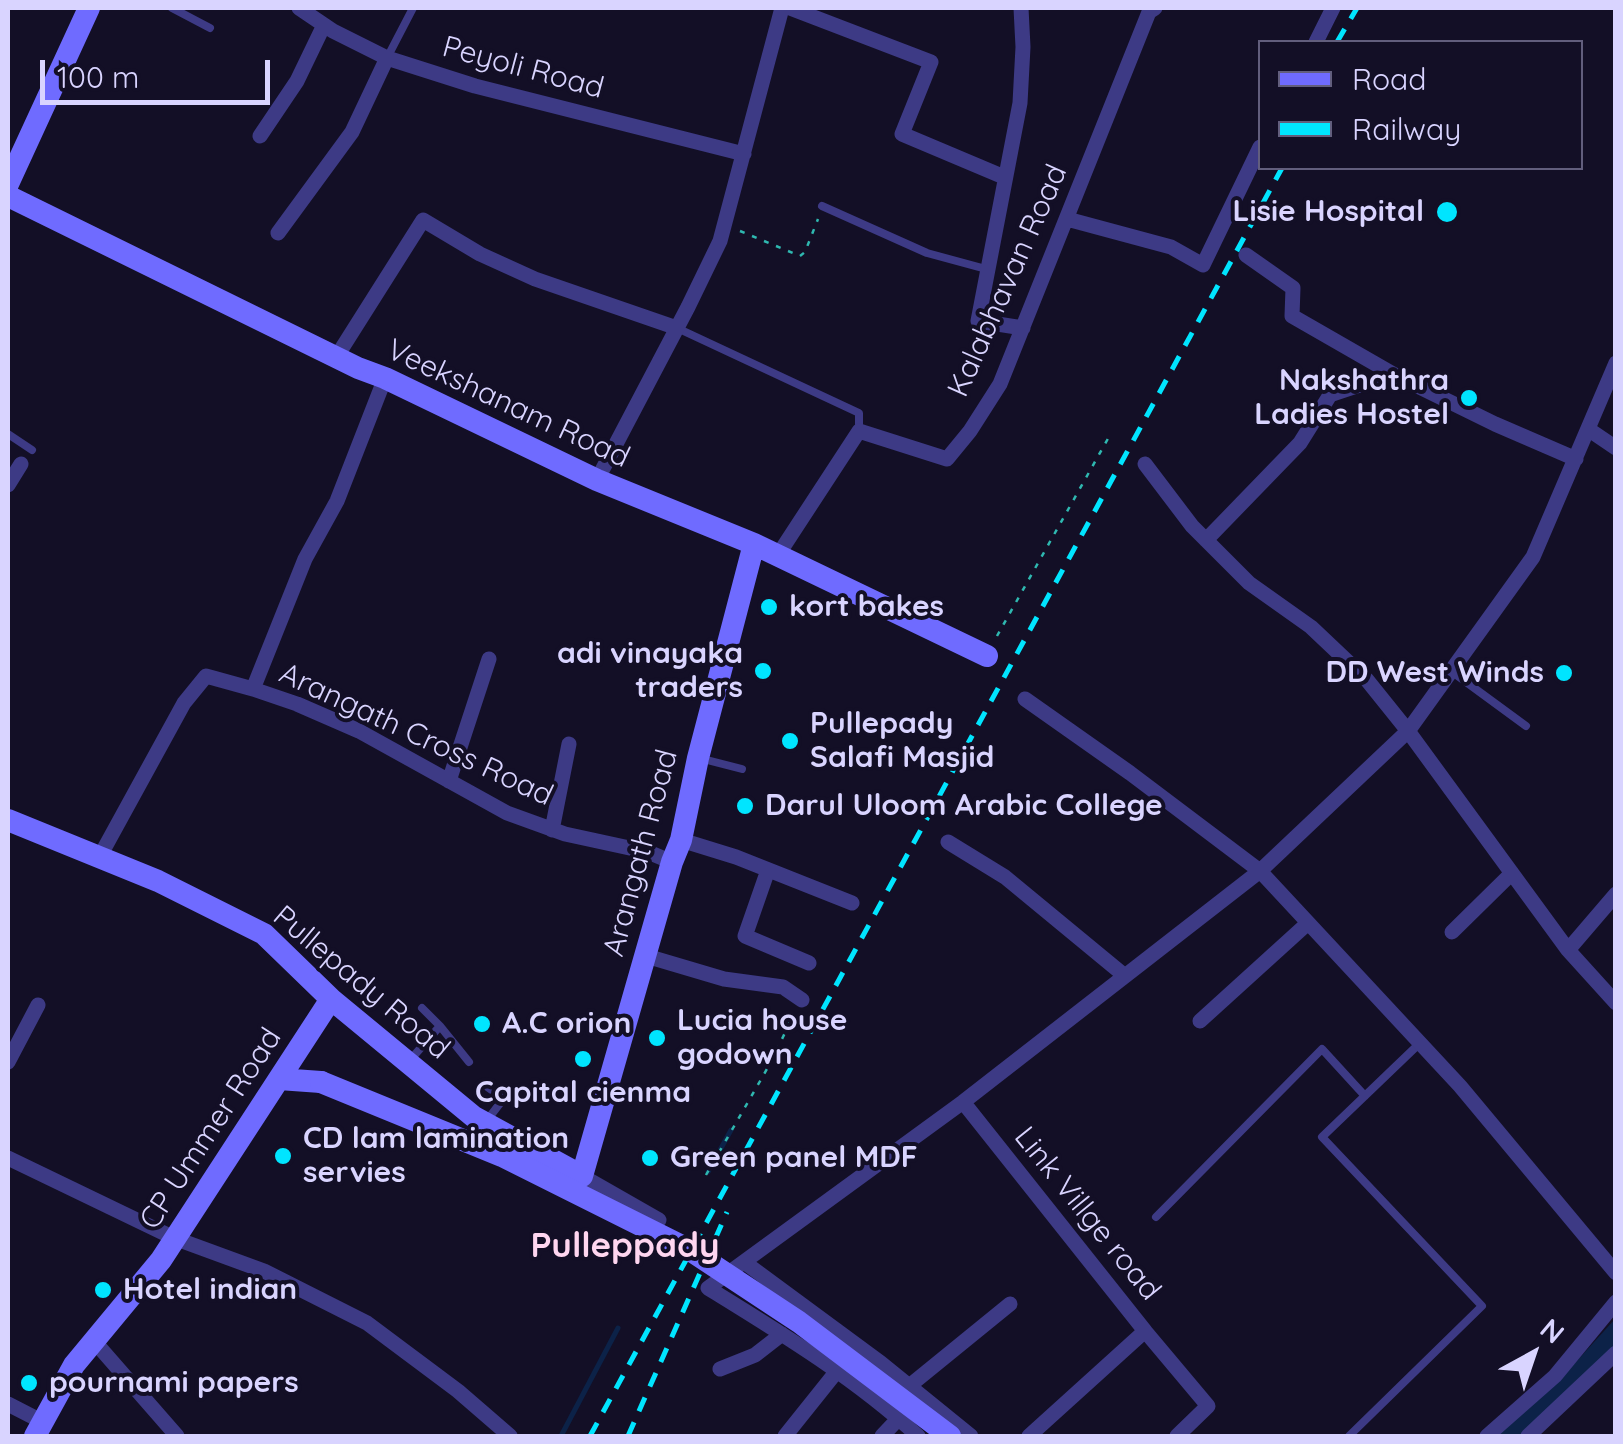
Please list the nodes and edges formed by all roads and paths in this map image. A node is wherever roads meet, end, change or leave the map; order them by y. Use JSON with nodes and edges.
{"nodes":[{"id":1,"x":89,"y":8,"type":"edge"},
{"id":2,"x":172,"y":8,"type":"edge"},
{"id":3,"x":299,"y":8,"type":"edge"},
{"id":4,"x":413,"y":8,"type":"edge"},
{"id":5,"x":782,"y":8,"type":"edge"},
{"id":6,"x":790,"y":8,"type":"edge"},
{"id":7,"x":1021,"y":8,"type":"edge"},
{"id":8,"x":1155,"y":8,"type":"edge"},
{"id":9,"x":1333,"y":8,"type":"edge"},
{"id":10,"x":324,"y":25,"type":"junction"},
{"id":11,"x":210,"y":28,"type":"dead end"},
{"id":12,"x":1317,"y":40,"type":"edge"},
{"id":13,"x":387,"y":58,"type":"junction"},
{"id":14,"x":260,"y":136,"type":"dead end"},
{"id":15,"x":1258,"y":151,"type":"edge"},
{"id":16,"x":744,"y":154,"type":"junction"},
{"id":17,"x":1004,"y":177,"type":"junction"},
{"id":18,"x":8,"y":184,"type":"edge"},
{"id":19,"x":8,"y":196,"type":"edge"},
{"id":20,"x":822,"y":206,"type":"joint"},
{"id":21,"x":1066,"y":219,"type":"junction"},
{"id":22,"x":725,"y":224,"type":"junction"},
{"id":23,"x":278,"y":233,"type":"dead end"},
{"id":24,"x":1246,"y":255,"type":"dead end"},
{"id":25,"x":986,"y":269,"type":"junction"},
{"id":26,"x":677,"y":328,"type":"junction"},
{"id":27,"x":1024,"y":328,"type":"junction"},
{"id":28,"x":337,"y":356,"type":"junction"},
{"id":29,"x":1616,"y":363,"type":"edge"},
{"id":30,"x":1393,"y":374,"type":"junction"},
{"id":31,"x":385,"y":378,"type":"junction"},
{"id":32,"x":1588,"y":429,"type":"junction"},
{"id":33,"x":859,"y":431,"type":"junction"},
{"id":34,"x":8,"y":434,"type":"edge"},
{"id":35,"x":1110,"y":435,"type":"dead end"},
{"id":36,"x":1616,"y":448,"type":"edge"},
{"id":37,"x":32,"y":450,"type":"dead end"},
{"id":38,"x":1576,"y":459,"type":"junction"},
{"id":39,"x":21,"y":464,"type":"dead end"},
{"id":40,"x":1145,"y":464,"type":"dead end"},
{"id":41,"x":597,"y":480,"type":"junction"},
{"id":42,"x":8,"y":484,"type":"edge"},
{"id":43,"x":1206,"y":540,"type":"junction"},
{"id":44,"x":754,"y":544,"type":"junction"},
{"id":45,"x":778,"y":556,"type":"junction"},
{"id":46,"x":987,"y":656,"type":"joint"},
{"id":47,"x":489,"y":659,"type":"dead end"},
{"id":48,"x":1451,"y":671,"type":"junction"},
{"id":49,"x":253,"y":689,"type":"junction"},
{"id":50,"x":1024,"y":699,"type":"dead end"},
{"id":51,"x":1526,"y":726,"type":"dead end"},
{"id":52,"x":1408,"y":730,"type":"junction"},
{"id":53,"x":569,"y":744,"type":"dead end"},
{"id":54,"x":698,"y":758,"type":"junction"},
{"id":55,"x":742,"y":769,"type":"dead end"},
{"id":56,"x":449,"y":781,"type":"junction"},
{"id":57,"x":8,"y":820,"type":"edge"},
{"id":58,"x":552,"y":830,"type":"junction"},
{"id":59,"x":681,"y":840,"type":"junction"},
{"id":60,"x":948,"y":842,"type":"dead end"},
{"id":61,"x":100,"y":858,"type":"junction"},
{"id":62,"x":672,"y":862,"type":"junction"},
{"id":63,"x":768,"y":870,"type":"junction"},
{"id":64,"x":1260,"y":871,"type":"junction"},
{"id":65,"x":1512,"y":874,"type":"junction"},
{"id":66,"x":1616,"y":894,"type":"edge"},
{"id":67,"x":852,"y":903,"type":"dead end"},
{"id":68,"x":1308,"y":924,"type":"junction"},
{"id":69,"x":1452,"y":932,"type":"dead end"},
{"id":70,"x":646,"y":950,"type":"junction"},
{"id":71,"x":1568,"y":950,"type":"junction"},
{"id":72,"x":809,"y":963,"type":"dead end"},
{"id":73,"x":1126,"y":976,"type":"junction"},
{"id":74,"x":331,"y":999,"type":"junction"},
{"id":75,"x":802,"y":1000,"type":"joint"},
{"id":76,"x":1616,"y":1003,"type":"edge"},
{"id":77,"x":38,"y":1005,"type":"dead end"},
{"id":78,"x":422,"y":1008,"type":"dead end"},
{"id":79,"x":1200,"y":1021,"type":"dead end"},
{"id":80,"x":440,"y":1026,"type":"junction"},
{"id":81,"x":1420,"y":1044,"type":"junction"},
{"id":82,"x":294,"y":1058,"type":"junction"},
{"id":83,"x":8,"y":1062,"type":"edge"},
{"id":84,"x":408,"y":1062,"type":"junction"},
{"id":85,"x":469,"y":1062,"type":"dead end"},
{"id":86,"x":279,"y":1080,"type":"junction"},
{"id":87,"x":321,"y":1082,"type":"junction"},
{"id":88,"x":486,"y":1086,"type":"dead end"},
{"id":89,"x":1365,"y":1096,"type":"junction"},
{"id":90,"x":963,"y":1102,"type":"junction"},
{"id":91,"x":486,"y":1123,"type":"junction"},
{"id":92,"x":8,"y":1158,"type":"edge"},
{"id":93,"x":706,"y":1175,"type":"dead end"},
{"id":94,"x":582,"y":1176,"type":"junction"},
{"id":95,"x":1156,"y":1218,"type":"dead end"},
{"id":96,"x":660,"y":1220,"type":"dead end"},
{"id":97,"x":174,"y":1238,"type":"junction"},
{"id":98,"x":744,"y":1262,"type":"junction"},
{"id":99,"x":1616,"y":1273,"type":"edge"},
{"id":100,"x":1616,"y":1302,"type":"edge"},
{"id":101,"x":1010,"y":1304,"type":"dead end"},
{"id":102,"x":1145,"y":1331,"type":"junction"},
{"id":103,"x":782,"y":1334,"type":"junction"},
{"id":104,"x":94,"y":1341,"type":"junction"},
{"id":105,"x":1616,"y":1353,"type":"edge"},
{"id":106,"x":720,"y":1369,"type":"dead end"},
{"id":107,"x":837,"y":1371,"type":"junction"},
{"id":108,"x":908,"y":1387,"type":"junction"},
{"id":109,"x":8,"y":1404,"type":"edge"},
{"id":110,"x":899,"y":1418,"type":"junction"},
{"id":111,"x":39,"y":1429,"type":"edge"},
{"id":112,"x":178,"y":1436,"type":"edge"},
{"id":113,"x":510,"y":1436,"type":"edge"},
{"id":114,"x":785,"y":1436,"type":"edge"},
{"id":115,"x":882,"y":1436,"type":"edge"},
{"id":116,"x":918,"y":1436,"type":"edge"},
{"id":117,"x":950,"y":1436,"type":"edge"},
{"id":118,"x":972,"y":1436,"type":"edge"},
{"id":119,"x":1029,"y":1436,"type":"edge"},
{"id":120,"x":1177,"y":1436,"type":"edge"},
{"id":121,"x":1349,"y":1436,"type":"edge"},
{"id":122,"x":1486,"y":1436,"type":"edge"},
{"id":123,"x":1528,"y":1436,"type":"edge"}],
"edges":[{"from":1,"to":18,"type":"street"},
{"from":2,"to":11,"type":"lane"},
{"from":3,"to":10,"type":"street","name":"Peyoli Road"},
{"from":4,"to":13,"type":"lane"},
{"from":5,"to":16,"type":"street"},
{"from":6,"to":17,"type":"street"},
{"from":7,"to":17,"type":"street"},
{"from":8,"to":21,"type":"street","name":"Kalabhavan Road"},
{"from":9,"to":12,"type":"street"},
{"from":10,"to":13,"type":"street","name":"Peyoli Road"},
{"from":10,"to":14,"type":"street"},
{"from":13,"to":16,"type":"street","name":"Peyoli Road"},
{"from":13,"to":23,"type":"street"},
{"from":15,"to":21,"type":"street"},
{"from":16,"to":22,"type":"street"},
{"from":17,"to":25,"type":"street"},
{"from":19,"to":28,"type":"street","name":"Veekshanam Road"},
{"from":20,"to":22,"type":"path"},
{"from":20,"to":25,"type":"lane"},
{"from":21,"to":27,"type":"street","name":"Kalabhavan Road"},
{"from":22,"to":26,"type":"street"},
{"from":24,"to":30,"type":"street"},
{"from":25,"to":27,"type":"street"},
{"from":26,"to":28,"type":"street"},
{"from":26,"to":33,"type":"lane"},
{"from":26,"to":41,"type":"street"},
{"from":27,"to":33,"type":"street","name":"Kalabhavan Road"},
{"from":28,"to":31,"type":"street","name":"Veekshanam Road"},
{"from":29,"to":32,"type":"street"},
{"from":30,"to":38,"type":"street"},
{"from":30,"to":43,"type":"street"},
{"from":31,"to":41,"type":"street","name":"Veekshanam Road"},
{"from":31,"to":49,"type":"street"},
{"from":32,"to":36,"type":"street"},
{"from":32,"to":38,"type":"street"},
{"from":33,"to":45,"type":"street"},
{"from":34,"to":37,"type":"lane"},
{"from":35,"to":46,"type":"path"},
{"from":38,"to":48,"type":"street"},
{"from":39,"to":42,"type":"street"},
{"from":40,"to":43,"type":"street"},
{"from":41,"to":44,"type":"street","name":"Veekshanam Road"},
{"from":43,"to":52,"type":"street"},
{"from":44,"to":45,"type":"street","name":"Veekshanam Road"},
{"from":44,"to":54,"type":"street","name":"Arangath Road"},
{"from":45,"to":46,"type":"street","name":"Veekshanam Road"},
{"from":47,"to":56,"type":"street"},
{"from":48,"to":51,"type":"lane"},
{"from":48,"to":52,"type":"street"},
{"from":49,"to":56,"type":"street","name":"Arangath Cross Road"},
{"from":49,"to":61,"type":"street","name":"Arangath Cross Road"},
{"from":50,"to":64,"type":"street"},
{"from":52,"to":64,"type":"street"},
{"from":52,"to":65,"type":"street"},
{"from":53,"to":58,"type":"street"},
{"from":54,"to":55,"type":"lane"},
{"from":54,"to":59,"type":"street","name":"Arangath Road"},
{"from":56,"to":58,"type":"street","name":"Arangath Cross Road"},
{"from":57,"to":61,"type":"street","name":"Pullepady Road"},
{"from":58,"to":62,"type":"street","name":"Arangath Cross Road"},
{"from":59,"to":62,"type":"street","name":"Arangath Road"},
{"from":59,"to":63,"type":"street"},
{"from":60,"to":73,"type":"street"},
{"from":61,"to":74,"type":"street","name":"Pullepady Road"},
{"from":62,"to":70,"type":"street","name":"Arangath Road"},
{"from":63,"to":67,"type":"street"},
{"from":63,"to":72,"type":"street"},
{"from":64,"to":68,"type":"street"},
{"from":64,"to":73,"type":"street"},
{"from":65,"to":69,"type":"street"},
{"from":65,"to":71,"type":"street"},
{"from":66,"to":71,"type":"street"},
{"from":68,"to":79,"type":"street"},
{"from":68,"to":81,"type":"street"},
{"from":70,"to":75,"type":"street"},
{"from":70,"to":94,"type":"street","name":"Arangath Road"},
{"from":71,"to":76,"type":"street"},
{"from":73,"to":90,"type":"street"},
{"from":74,"to":82,"type":"street","name":"CP Ummer Road"},
{"from":74,"to":84,"type":"street","name":"Pullepady Road"},
{"from":75,"to":93,"type":"path"},
{"from":77,"to":83,"type":"street"},
{"from":78,"to":80,"type":"lane"},
{"from":80,"to":84,"type":"lane"},
{"from":80,"to":85,"type":"lane"},
{"from":81,"to":89,"type":"lane"},
{"from":81,"to":99,"type":"street"},
{"from":82,"to":86,"type":"street","name":"CP Ummer Road"},
{"from":82,"to":87,"type":"street"},
{"from":84,"to":91,"type":"street","name":"Pullepady Road"},
{"from":86,"to":87,"type":"street"},
{"from":86,"to":97,"type":"street","name":"CP Ummer Road"},
{"from":87,"to":117,"type":"street","bridge":true},
{"from":88,"to":91,"type":"lane"},
{"from":89,"to":95,"type":"lane"},
{"from":89,"to":121,"type":"lane"},
{"from":90,"to":98,"type":"street"},
{"from":90,"to":102,"type":"street","name":"Link Villge road"},
{"from":91,"to":94,"type":"street","name":"Pullepady Road"},
{"from":92,"to":97,"type":"street"},
{"from":94,"to":96,"type":"street","name":"Pullepady Road"},
{"from":97,"to":104,"type":"street","name":"CP Ummer Road"},
{"from":97,"to":113,"type":"street"},
{"from":98,"to":103,"type":"street"},
{"from":98,"to":108,"type":"street"},
{"from":100,"to":122,"type":"street"},
{"from":101,"to":108,"type":"street"},
{"from":102,"to":119,"type":"street","name":"Link Villge road"},
{"from":102,"to":120,"type":"street"},
{"from":103,"to":106,"type":"street"},
{"from":103,"to":107,"type":"street"},
{"from":104,"to":111,"type":"street","name":"CP Ummer Road"},
{"from":104,"to":112,"type":"street"},
{"from":105,"to":123,"type":"street"},
{"from":107,"to":110,"type":"street"},
{"from":107,"to":114,"type":"street"},
{"from":108,"to":118,"type":"street"},
{"from":109,"to":111,"type":"street"},
{"from":110,"to":115,"type":"street"},
{"from":110,"to":116,"type":"street"}]}
